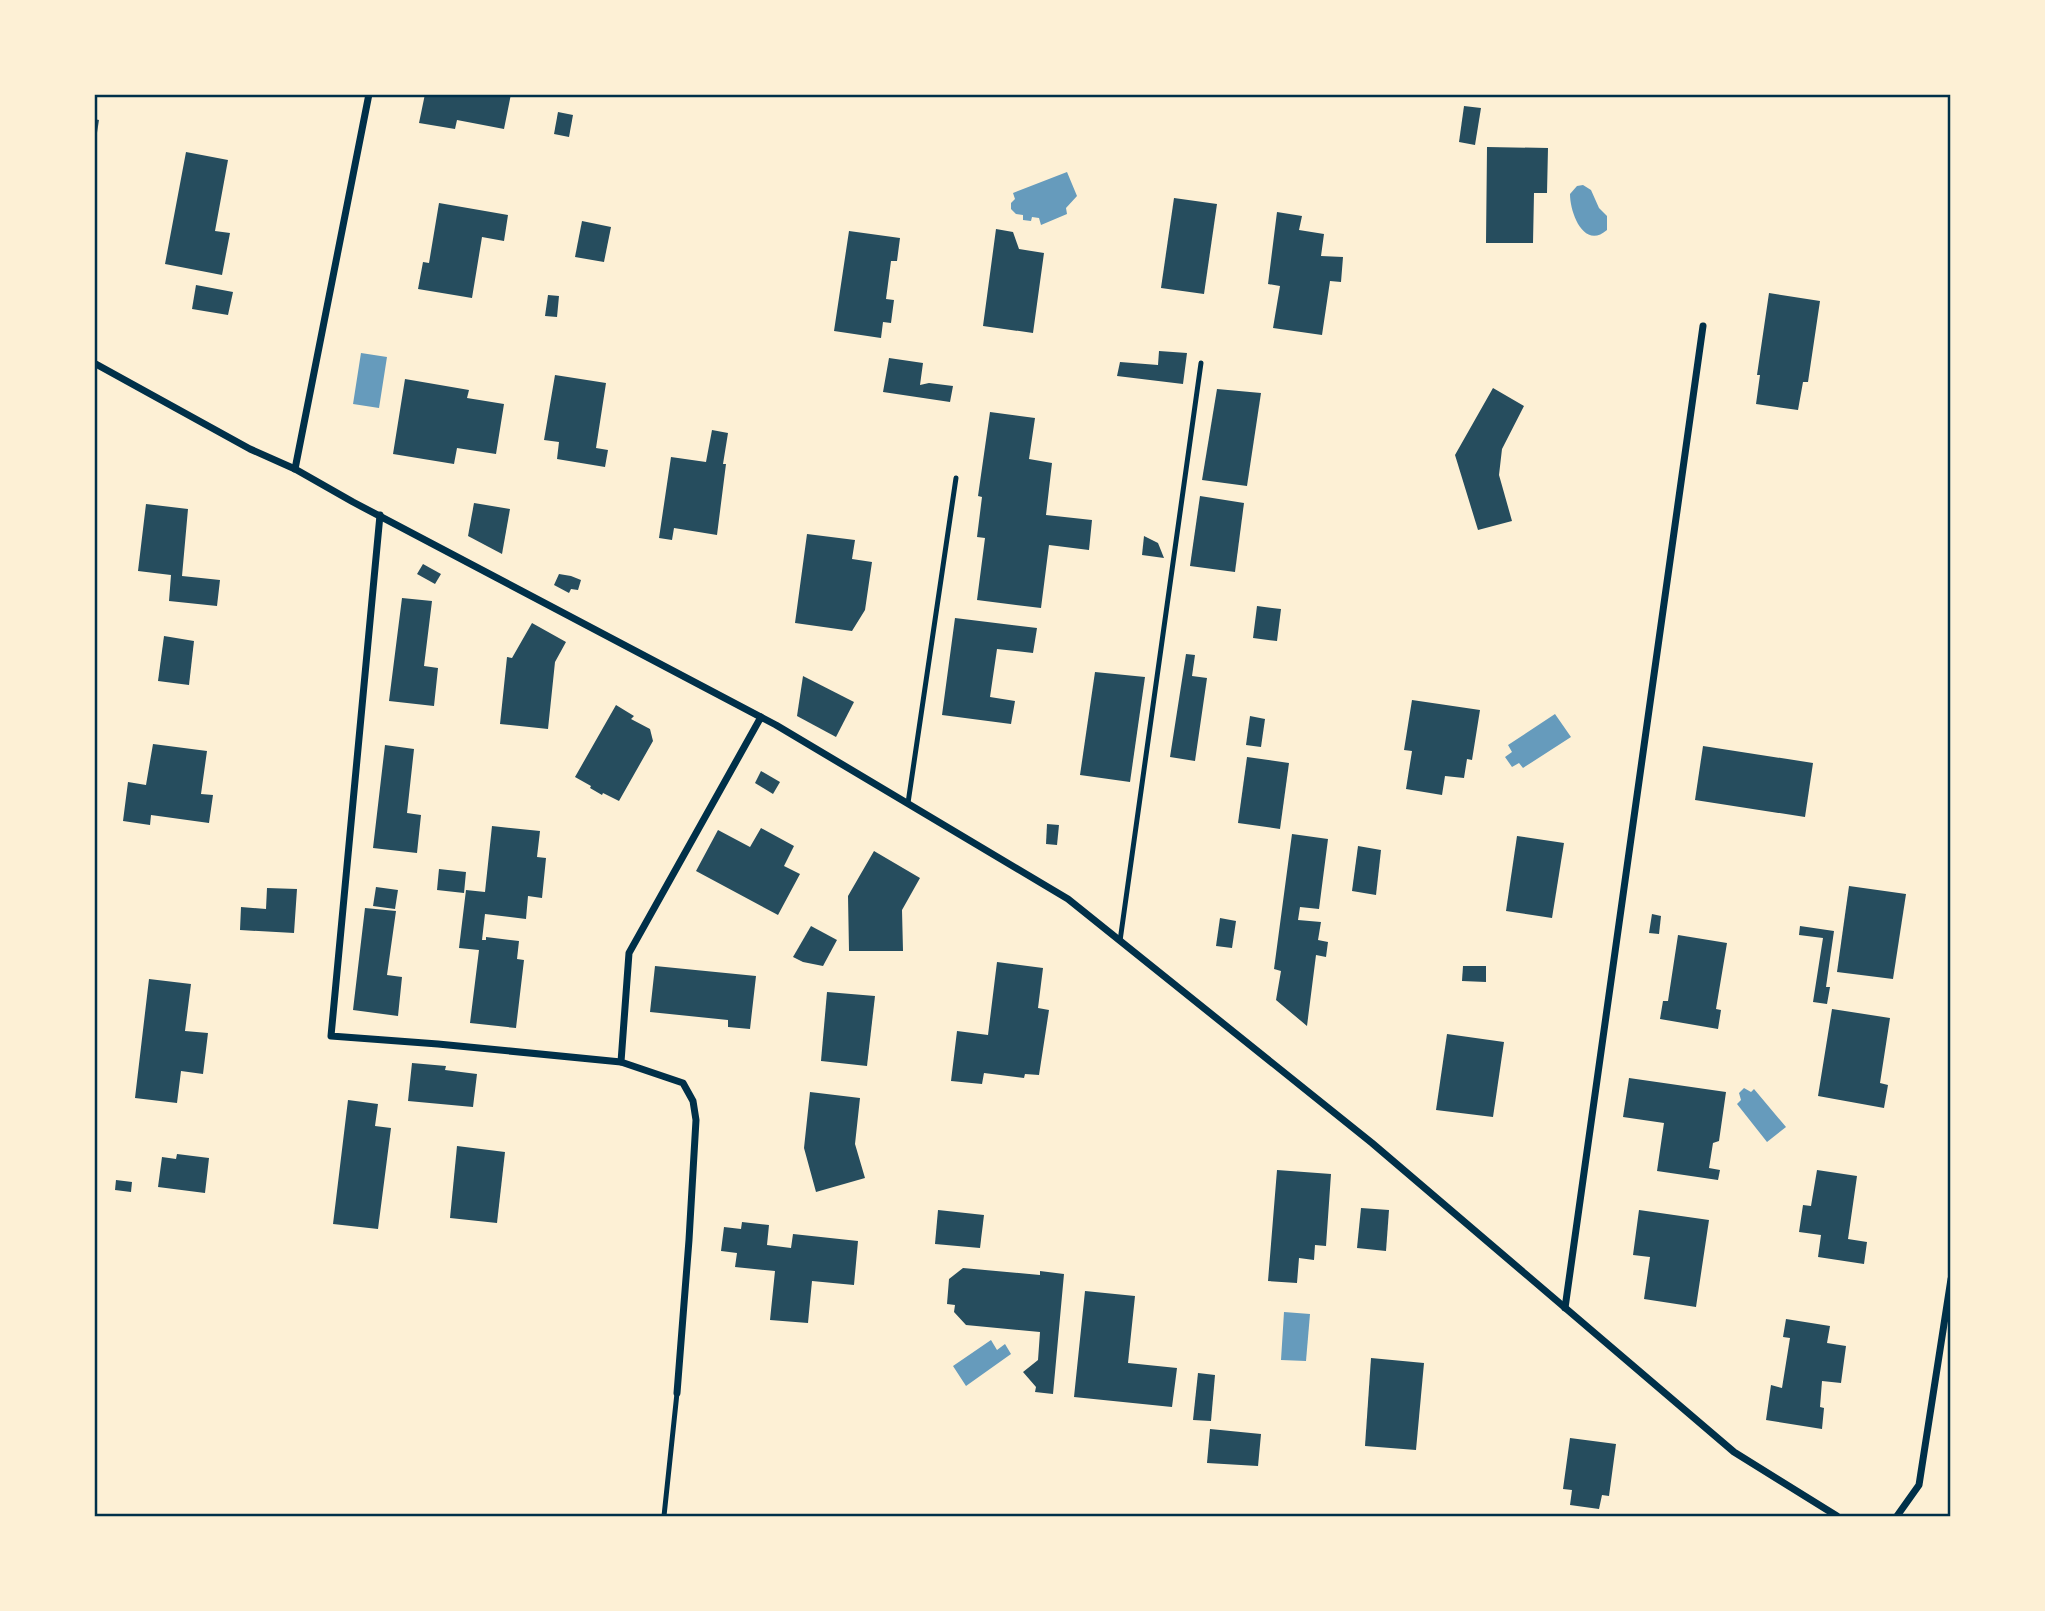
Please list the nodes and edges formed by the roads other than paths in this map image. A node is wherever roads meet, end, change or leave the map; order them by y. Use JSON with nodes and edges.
{"nodes":[{"id":1,"x":369,"y":94,"type":"edge"},
{"id":2,"x":1703,"y":326,"type":"dead end"},
{"id":3,"x":94,"y":363,"type":"edge"},
{"id":4,"x":1201,"y":363,"type":"dead end"},
{"id":5,"x":295,"y":469,"type":"junction"},
{"id":6,"x":956,"y":478,"type":"dead end"},
{"id":7,"x":380,"y":515,"type":"junction"},
{"id":8,"x":761,"y":717,"type":"junction"},
{"id":9,"x":908,"y":803,"type":"junction"},
{"id":10,"x":1120,"y":940,"type":"junction"},
{"id":11,"x":621,"y":1062,"type":"junction"},
{"id":12,"x":1951,"y":1279,"type":"edge"},
{"id":13,"x":1565,"y":1308,"type":"junction"},
{"id":14,"x":677,"y":1393,"type":"joint"},
{"id":15,"x":664,"y":1517,"type":"edge"},
{"id":16,"x":1837,"y":1517,"type":"edge"},
{"id":17,"x":1897,"y":1517,"type":"edge"}],
"edges":[{"from":1,"to":5,"type":"street"},
{"from":2,"to":13,"type":"street"},
{"from":3,"to":5,"type":"street"},
{"from":4,"to":10,"type":"lane"},
{"from":5,"to":7,"type":"street"},
{"from":6,"to":9,"type":"lane"},
{"from":7,"to":8,"type":"street"},
{"from":7,"to":11,"type":"street"},
{"from":8,"to":9,"type":"street"},
{"from":8,"to":11,"type":"street"},
{"from":9,"to":10,"type":"street"},
{"from":10,"to":13,"type":"street"},
{"from":11,"to":14,"type":"street"},
{"from":12,"to":17,"type":"street"},
{"from":13,"to":16,"type":"street"},
{"from":14,"to":15,"type":"lane"}]}
